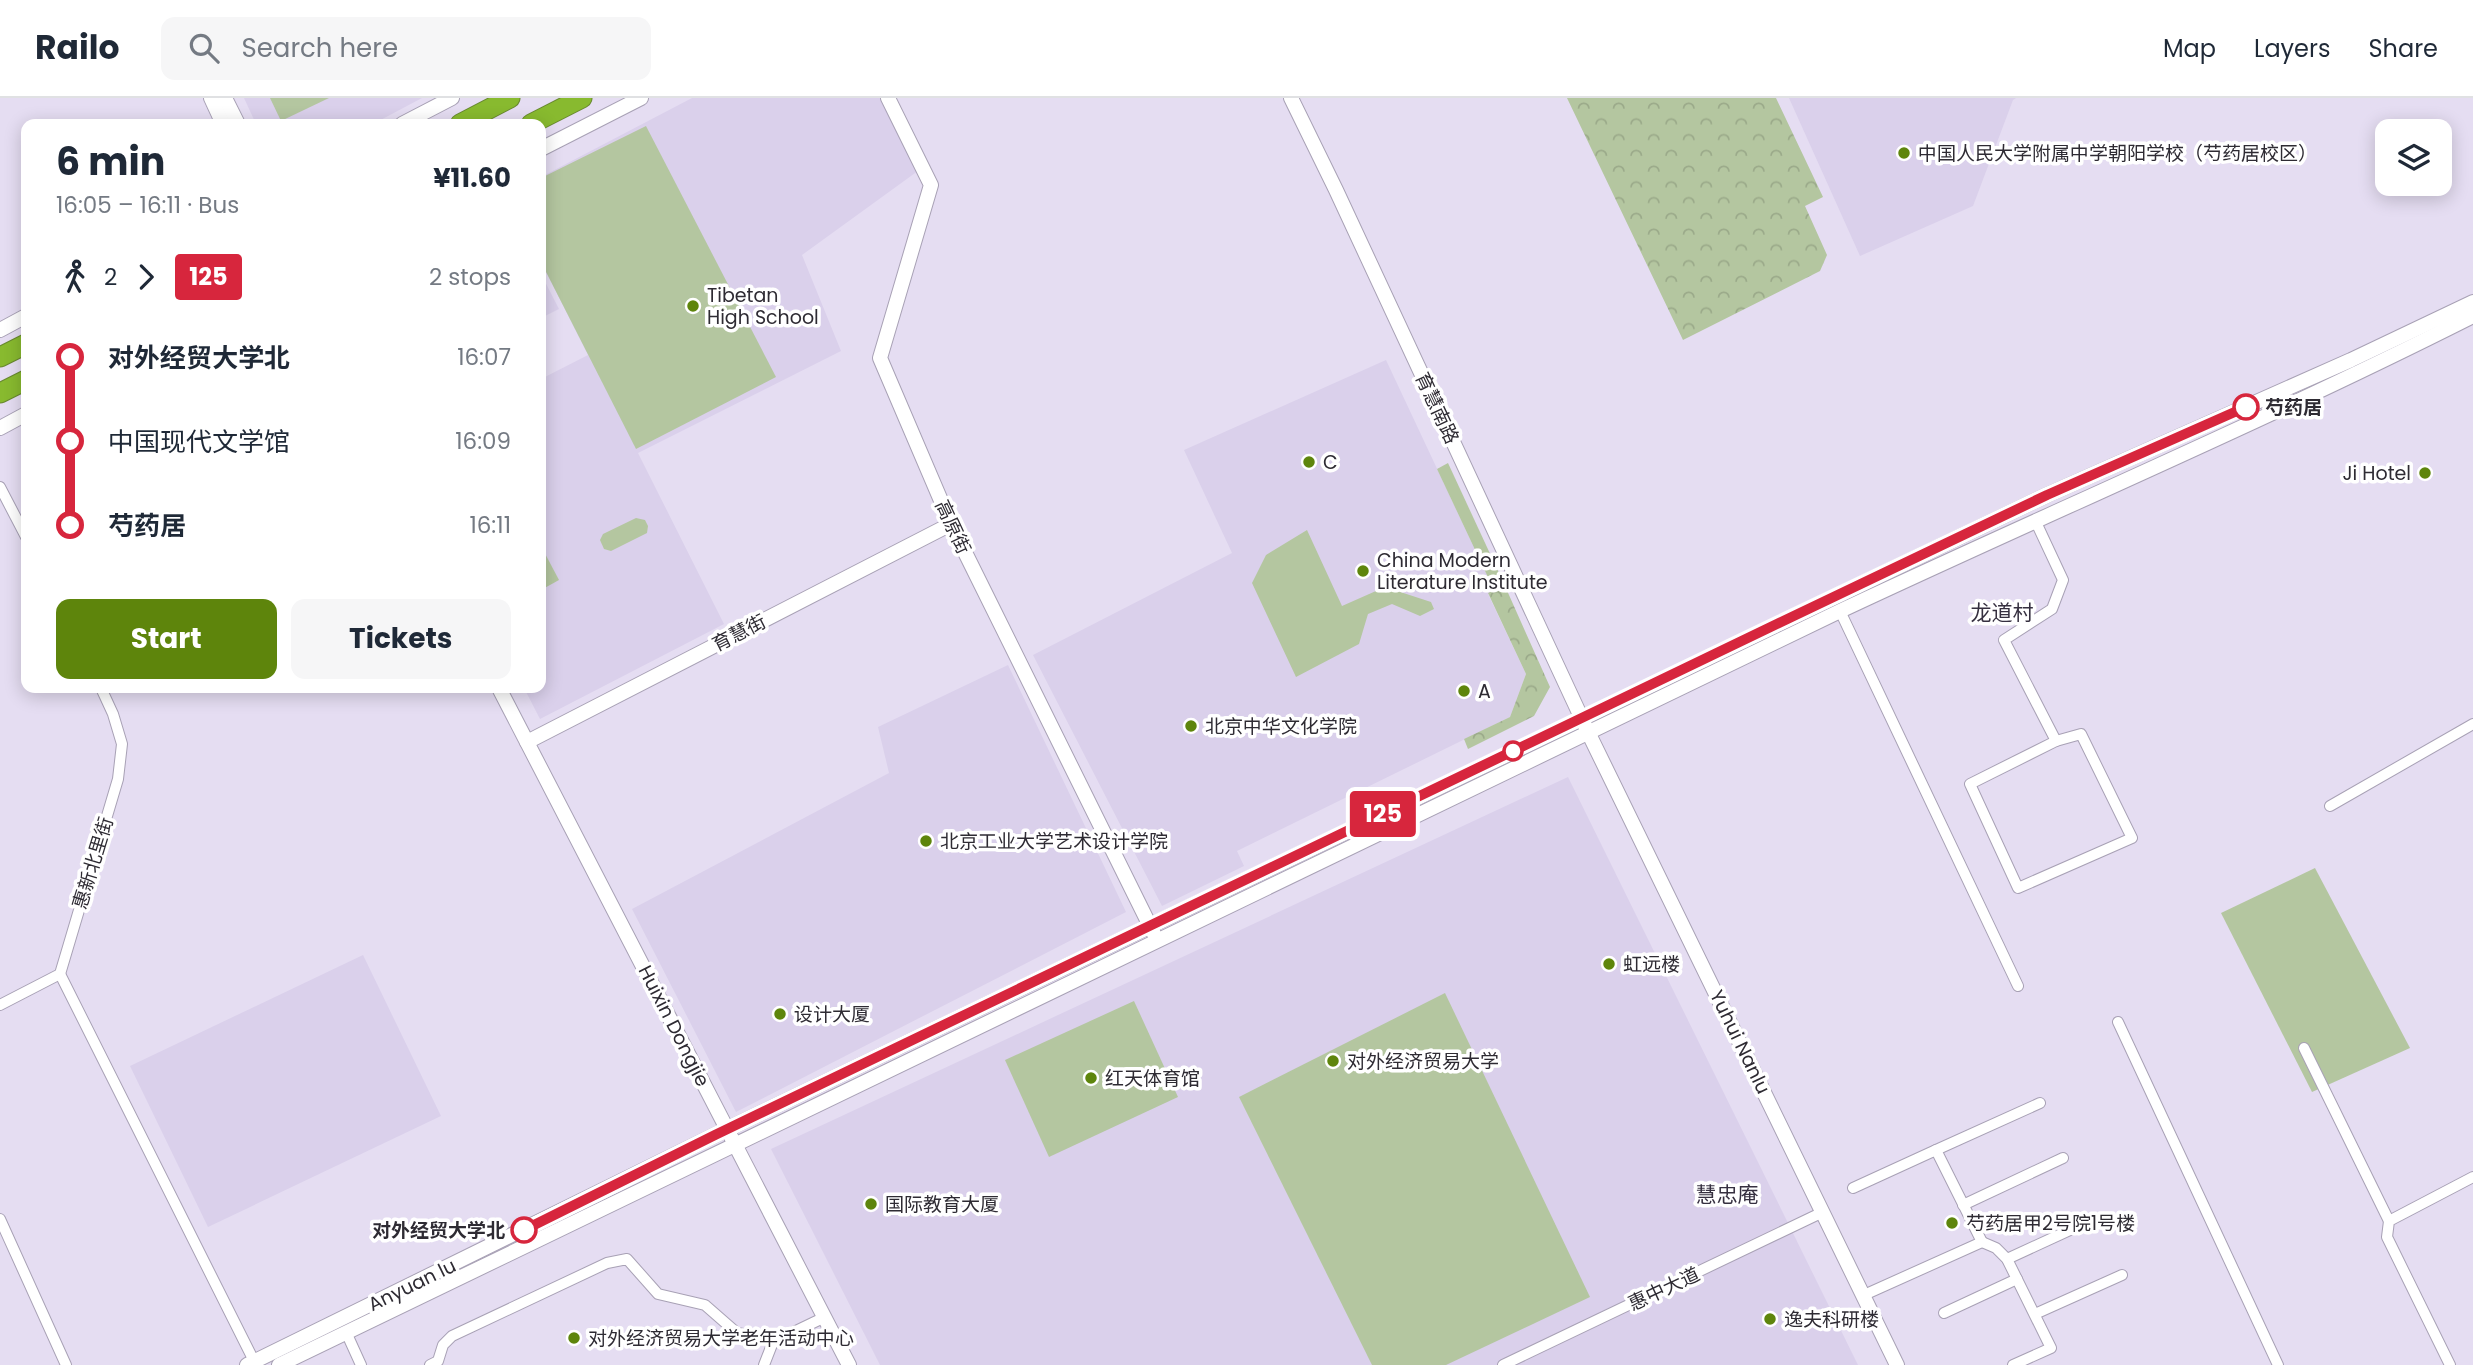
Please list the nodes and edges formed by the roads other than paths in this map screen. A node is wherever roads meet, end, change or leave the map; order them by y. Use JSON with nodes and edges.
{"nodes":[{"id":1,"x":211,"y":98,"type":"edge"},
{"id":2,"x":225,"y":98,"type":"edge"},
{"id":3,"x":452,"y":98,"type":"edge"},
{"id":4,"x":510,"y":98,"type":"edge"},
{"id":5,"x":582,"y":98,"type":"edge"},
{"id":6,"x":641,"y":98,"type":"edge"},
{"id":7,"x":888,"y":98,"type":"edge"},
{"id":8,"x":1291,"y":98,"type":"edge"},
{"id":9,"x":221,"y":119,"type":"edge"},
{"id":10,"x":236,"y":119,"type":"edge"},
{"id":11,"x":412,"y":119,"type":"edge"},
{"id":12,"x":470,"y":119,"type":"edge"},
{"id":13,"x":541,"y":119,"type":"edge"},
{"id":14,"x":546,"y":146,"type":"edge"},
{"id":15,"x":2473,"y":302,"type":"edge"},
{"id":16,"x":2473,"y":316,"type":"edge"},
{"id":17,"x":21,"y":319,"type":"edge"},
{"id":18,"x":0,"y":330,"type":"edge"},
{"id":19,"x":21,"y":347,"type":"edge"},
{"id":20,"x":0,"y":358,"type":"edge"},
{"id":21,"x":21,"y":382,"type":"edge"},
{"id":22,"x":0,"y":393,"type":"edge"},
{"id":23,"x":21,"y":417,"type":"edge"},
{"id":24,"x":0,"y":428,"type":"edge"},
{"id":25,"x":0,"y":487,"type":"edge"},
{"id":26,"x":2035,"y":520,"type":"junction"},
{"id":27,"x":951,"y":524,"type":"junction"},
{"id":28,"x":21,"y":527,"type":"edge"},
{"id":29,"x":1840,"y":611,"type":"junction"},
{"id":30,"x":103,"y":693,"type":"edge"},
{"id":31,"x":502,"y":693,"type":"edge"},
{"id":32,"x":2473,"y":724,"type":"edge"},
{"id":33,"x":1585,"y":725,"type":"junction"},
{"id":34,"x":527,"y":741,"type":"junction"},
{"id":35,"x":2056,"y":741,"type":"junction"},
{"id":36,"x":2330,"y":806,"type":"dead end"},
{"id":37,"x":1150,"y":926,"type":"junction"},
{"id":38,"x":1157,"y":940,"type":"junction"},
{"id":39,"x":60,"y":974,"type":"junction"},
{"id":40,"x":2018,"y":986,"type":"dead end"},
{"id":41,"x":0,"y":1005,"type":"edge"},
{"id":42,"x":2118,"y":1022,"type":"dead end"},
{"id":43,"x":2304,"y":1048,"type":"dead end"},
{"id":44,"x":2040,"y":1102,"type":"dead end"},
{"id":45,"x":727,"y":1130,"type":"junction"},
{"id":46,"x":735,"y":1144,"type":"junction"},
{"id":47,"x":1936,"y":1150,"type":"junction"},
{"id":48,"x":2063,"y":1158,"type":"dead end"},
{"id":49,"x":2473,"y":1177,"type":"edge"},
{"id":50,"x":1853,"y":1188,"type":"dead end"},
{"id":51,"x":1964,"y":1205,"type":"junction"},
{"id":52,"x":1823,"y":1212,"type":"junction"},
{"id":53,"x":2096,"y":1217,"type":"dead end"},
{"id":54,"x":0,"y":1219,"type":"edge"},
{"id":55,"x":2389,"y":1221,"type":"junction"},
{"id":56,"x":3,"y":1235,"type":"edge"},
{"id":57,"x":1982,"y":1242,"type":"junction"},
{"id":58,"x":2007,"y":1259,"type":"junction"},
{"id":59,"x":2122,"y":1275,"type":"dead end"},
{"id":60,"x":2017,"y":1279,"type":"junction"},
{"id":61,"x":1864,"y":1295,"type":"junction"},
{"id":62,"x":1944,"y":1313,"type":"dead end"},
{"id":63,"x":2035,"y":1314,"type":"junction"},
{"id":64,"x":825,"y":1317,"type":"junction"},
{"id":65,"x":346,"y":1332,"type":"junction"},
{"id":66,"x":773,"y":1342,"type":"junction"},
{"id":67,"x":252,"y":1364,"type":"edge"},
{"id":68,"x":66,"y":1365,"type":"edge"},
{"id":69,"x":279,"y":1365,"type":"edge"},
{"id":70,"x":361,"y":1365,"type":"edge"},
{"id":71,"x":430,"y":1365,"type":"edge"},
{"id":72,"x":764,"y":1365,"type":"edge"},
{"id":73,"x":849,"y":1365,"type":"edge"},
{"id":74,"x":1503,"y":1365,"type":"edge"},
{"id":75,"x":1897,"y":1365,"type":"edge"},
{"id":76,"x":2013,"y":1365,"type":"edge"},
{"id":77,"x":2278,"y":1365,"type":"edge"},
{"id":78,"x":2450,"y":1365,"type":"edge"}],
"edges":[{"from":1,"to":9,"type":"main road"},
{"from":2,"to":10,"type":"main road"},
{"from":3,"to":11,"type":"main road"},
{"from":4,"to":12,"type":"highway"},
{"from":5,"to":13,"type":"highway"},
{"from":6,"to":14,"type":"main road"},
{"from":7,"to":27,"type":"main road","name":"高原街"},
{"from":8,"to":33,"type":"main road","name":"育慧南路"},
{"from":15,"to":33,"type":"main road"},
{"from":16,"to":26,"type":"main road"},
{"from":17,"to":18,"type":"main road"},
{"from":19,"to":20,"type":"highway"},
{"from":21,"to":22,"type":"highway"},
{"from":23,"to":24,"type":"main road"},
{"from":25,"to":28,"type":"street"},
{"from":26,"to":29,"type":"main road"},
{"from":26,"to":35,"type":"street"},
{"from":27,"to":34,"type":"main road","name":"育慧街"},
{"from":27,"to":37,"type":"main road","name":"高原街"},
{"from":29,"to":33,"type":"main road"},
{"from":29,"to":40,"type":"street"},
{"from":30,"to":39,"type":"street","name":"惠新北里街"},
{"from":31,"to":34,"type":"main road","name":"Huixin Dongjie"},
{"from":32,"to":36,"type":"street"},
{"from":33,"to":37,"type":"main road","name":"Anyuan lu"},
{"from":33,"to":38,"type":"main road","name":"Anyuan lu"},
{"from":33,"to":52,"type":"main road","name":"Yuhui Nanlu"},
{"from":34,"to":45,"type":"main road","name":"Huixin Dongjie"},
{"from":35,"to":35,"type":"street"},
{"from":37,"to":38,"type":"main road","name":"高原街"},
{"from":37,"to":45,"type":"main road","name":"Anyuan lu"},
{"from":38,"to":46,"type":"main road","name":"Anyuan lu"},
{"from":39,"to":41,"type":"street"},
{"from":39,"to":67,"type":"street"},
{"from":42,"to":77,"type":"street"},
{"from":43,"to":55,"type":"street"},
{"from":44,"to":47,"type":"street"},
{"from":45,"to":46,"type":"main road","name":"Huixin Dongjie"},
{"from":45,"to":67,"type":"main road","name":"Anyuan lu"},
{"from":46,"to":64,"type":"main road","name":"Huixin Dongjie"},
{"from":46,"to":65,"type":"main road","name":"Anyuan lu"},
{"from":47,"to":50,"type":"street"},
{"from":47,"to":51,"type":"street"},
{"from":48,"to":51,"type":"street"},
{"from":49,"to":55,"type":"street"},
{"from":51,"to":57,"type":"street"},
{"from":52,"to":61,"type":"main road","name":"Yuhui Nanlu"},
{"from":52,"to":74,"type":"street","name":"惠中大道"},
{"from":53,"to":58,"type":"street"},
{"from":54,"to":56,"type":"street"},
{"from":55,"to":78,"type":"street"},
{"from":56,"to":68,"type":"street"},
{"from":57,"to":58,"type":"street"},
{"from":57,"to":61,"type":"street"},
{"from":58,"to":60,"type":"street"},
{"from":59,"to":63,"type":"street"},
{"from":60,"to":62,"type":"street"},
{"from":60,"to":63,"type":"street"},
{"from":61,"to":75,"type":"main road","name":"Yuhui Nanlu"},
{"from":63,"to":76,"type":"street"},
{"from":64,"to":66,"type":"street"},
{"from":64,"to":73,"type":"main road","name":"Huixin Dongjie"},
{"from":65,"to":69,"type":"main road","name":"Anyuan lu"},
{"from":65,"to":70,"type":"street"},
{"from":66,"to":71,"type":"street"},
{"from":66,"to":72,"type":"street"}]}
